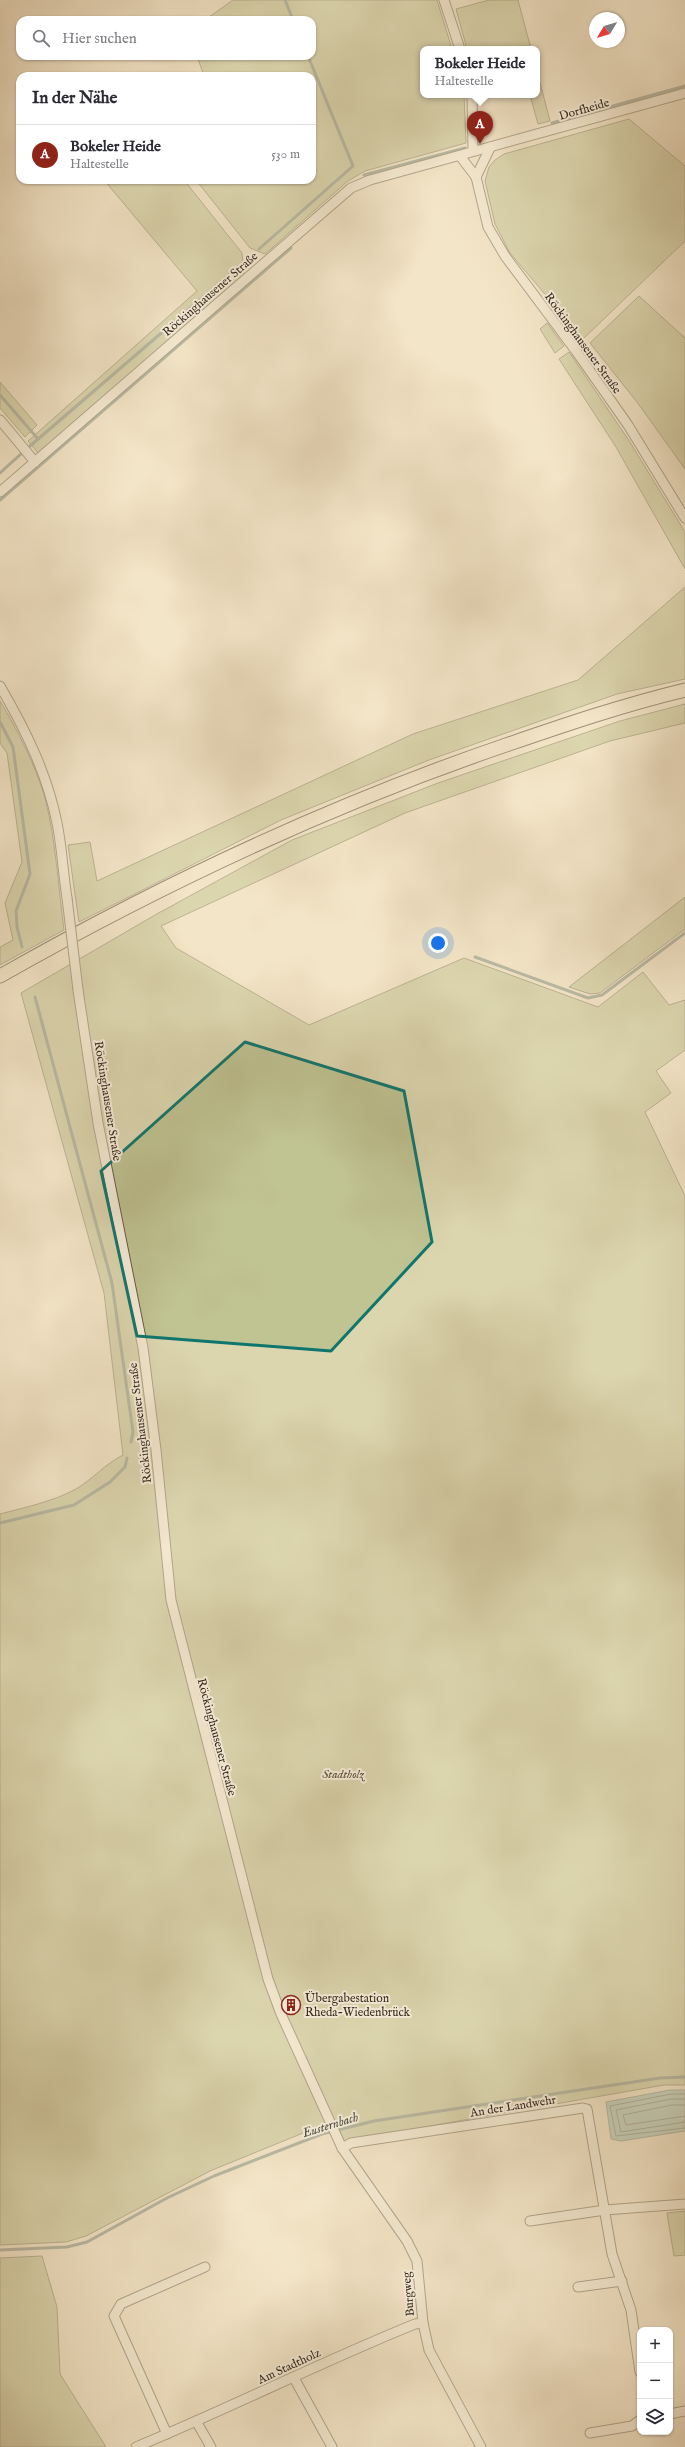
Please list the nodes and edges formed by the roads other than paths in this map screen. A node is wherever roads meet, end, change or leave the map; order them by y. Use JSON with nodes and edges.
{"nodes":[{"id":1,"x":444,"y":0,"type":"edge"},
{"id":2,"x":459,"y":46,"type":"edge"},
{"id":3,"x":685,"y":93,"type":"edge"},
{"id":4,"x":472,"y":98,"type":"edge"},
{"id":5,"x":490,"y":148,"type":"junction"},
{"id":6,"x":473,"y":151,"type":"junction"},
{"id":7,"x":460,"y":156,"type":"junction"},
{"id":8,"x":476,"y":177,"type":"junction"},
{"id":9,"x":0,"y":420,"type":"edge"},
{"id":10,"x":35,"y":462,"type":"junction"},
{"id":11,"x":0,"y":492,"type":"edge"},
{"id":12,"x":685,"y":518,"type":"edge"},
{"id":13,"x":0,"y":686,"type":"edge"},
{"id":14,"x":685,"y":690,"type":"edge"},
{"id":15,"x":0,"y":976,"type":"edge"},
{"id":16,"x":342,"y":2148,"type":"junction"},
{"id":17,"x":685,"y":2204,"type":"edge"},
{"id":18,"x":605,"y":2210,"type":"junction"},
{"id":19,"x":530,"y":2221,"type":"dead end"},
{"id":20,"x":205,"y":2267,"type":"dead end"},
{"id":21,"x":622,"y":2281,"type":"junction"},
{"id":22,"x":578,"y":2287,"type":"dead end"},
{"id":23,"x":423,"y":2323,"type":"junction"},
{"id":24,"x":639,"y":2363,"type":"edge"},
{"id":25,"x":294,"y":2378,"type":"junction"},
{"id":26,"x":685,"y":2411,"type":"edge"},
{"id":27,"x":673,"y":2413,"type":"edge"},
{"id":28,"x":196,"y":2421,"type":"junction"},
{"id":29,"x":637,"y":2422,"type":"edge"},
{"id":30,"x":590,"y":2433,"type":"dead end"},
{"id":31,"x":167,"y":2434,"type":"junction"},
{"id":32,"x":136,"y":2447,"type":"edge"},
{"id":33,"x":210,"y":2447,"type":"edge"},
{"id":34,"x":332,"y":2447,"type":"edge"},
{"id":35,"x":481,"y":2447,"type":"edge"}],
"edges":[{"from":1,"to":2,"type":"street"},
{"from":3,"to":5,"type":"street","name":"Dorfheide"},
{"from":4,"to":6,"type":"street"},
{"from":5,"to":6,"type":"street","name":"Röckinghausener Straße"},
{"from":5,"to":8,"type":"street"},
{"from":6,"to":7,"type":"street","name":"Röckinghausener Straße"},
{"from":7,"to":8,"type":"street","name":"Röckinghausener Straße"},
{"from":7,"to":10,"type":"street","name":"Röckinghausener Straße"},
{"from":8,"to":12,"type":"street","name":"Röckinghausener Straße"},
{"from":9,"to":10,"type":"street"},
{"from":10,"to":11,"type":"street","name":"Röckinghausener Straße"},
{"from":13,"to":16,"type":"street","name":"Röckinghausener Straße","bridge":true},
{"from":14,"to":15,"type":"main road"},
{"from":16,"to":18,"type":"street","name":"An der Landwehr"},
{"from":16,"to":23,"type":"street","name":"Burgweg"},
{"from":17,"to":18,"type":"street"},
{"from":18,"to":19,"type":"street"},
{"from":18,"to":21,"type":"street","name":"An der Landwehr"},
{"from":20,"to":31,"type":"street"},
{"from":21,"to":22,"type":"street"},
{"from":21,"to":24,"type":"street","name":"An der Landwehr"},
{"from":23,"to":25,"type":"street","name":"Am Stadtholz"},
{"from":23,"to":35,"type":"street","name":"Burgweg"},
{"from":25,"to":28,"type":"street","name":"Am Stadtholz"},
{"from":25,"to":34,"type":"street"},
{"from":26,"to":27,"type":"street"},
{"from":28,"to":31,"type":"street","name":"Am Stadtholz"},
{"from":28,"to":33,"type":"street"},
{"from":29,"to":30,"type":"street"},
{"from":31,"to":32,"type":"street","name":"Am Stadtholz"}]}
